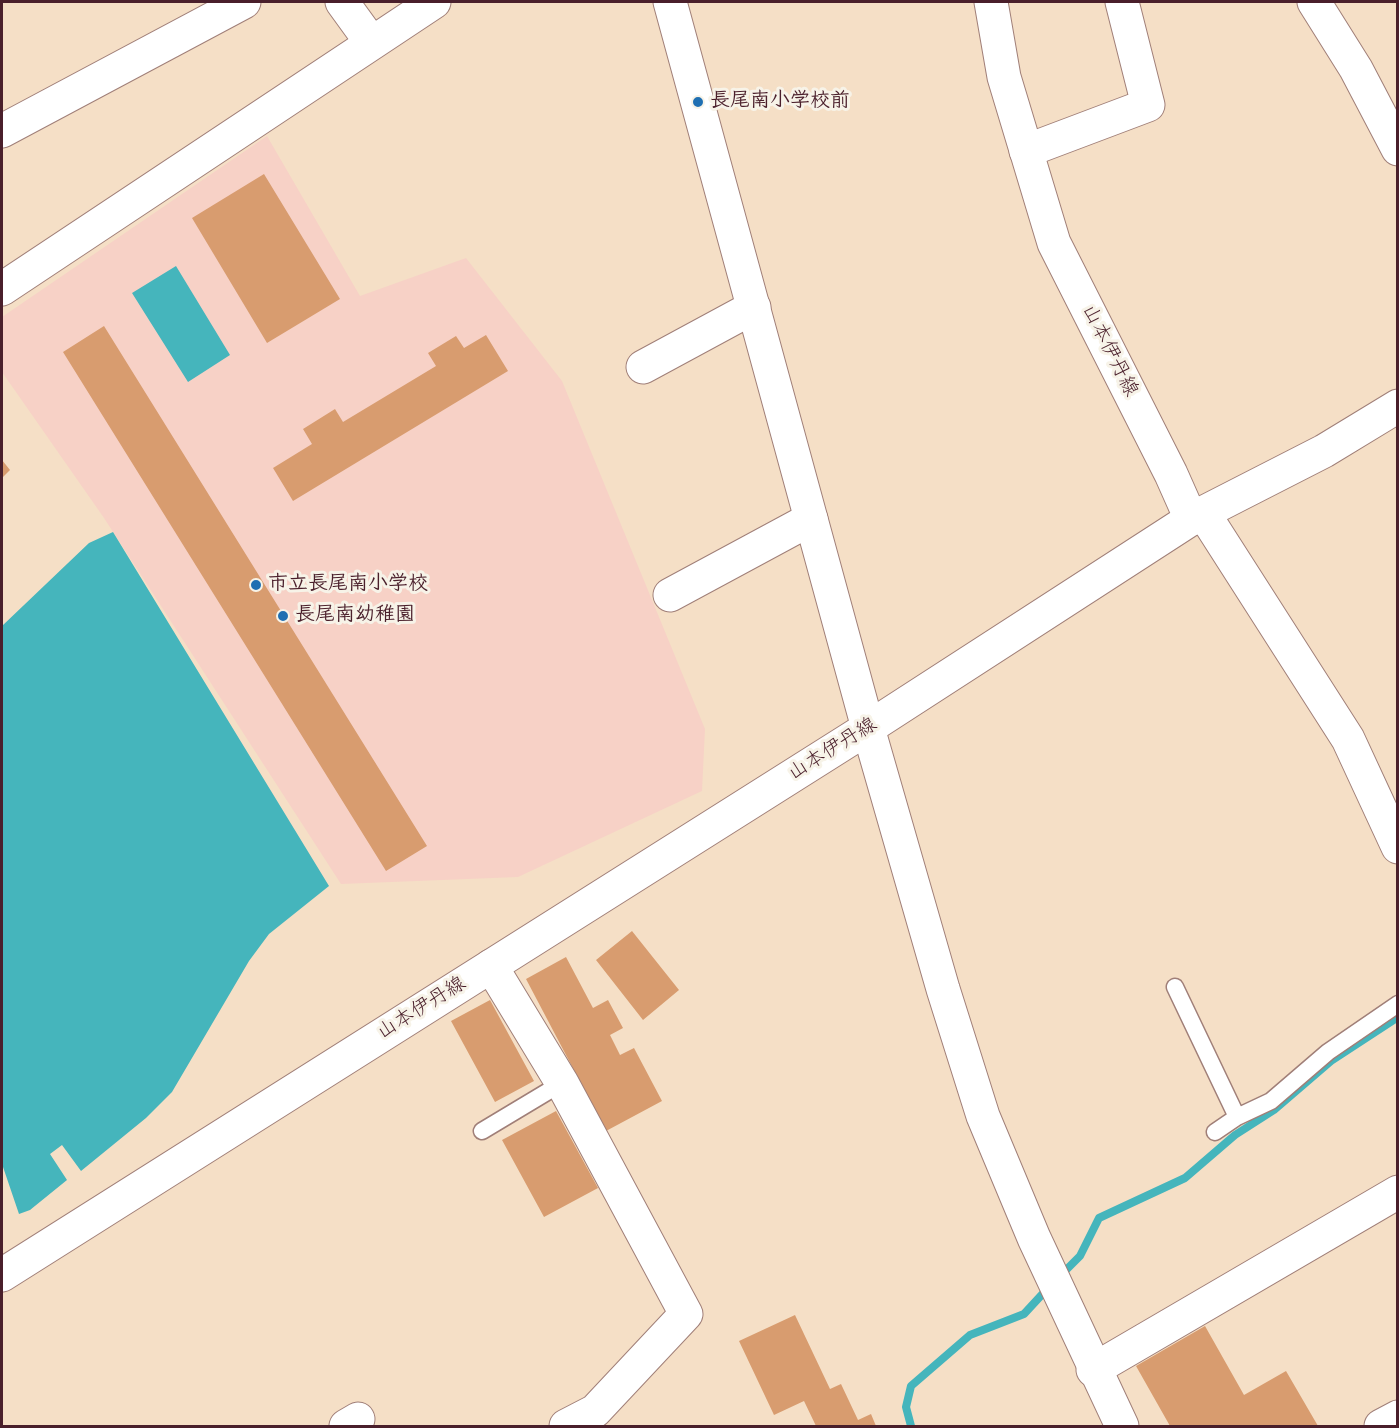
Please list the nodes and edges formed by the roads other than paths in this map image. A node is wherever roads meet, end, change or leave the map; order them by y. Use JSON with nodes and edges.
{"nodes":[{"id":1,"x":244,"y":2,"type":"edge"},
{"id":2,"x":342,"y":2,"type":"edge"},
{"id":3,"x":434,"y":2,"type":"edge"},
{"id":4,"x":670,"y":2,"type":"edge"},
{"id":5,"x":991,"y":2,"type":"edge"},
{"id":6,"x":1122,"y":2,"type":"edge"},
{"id":7,"x":1314,"y":2,"type":"edge"},
{"id":8,"x":371,"y":42,"type":"junction"},
{"id":9,"x":2,"y":131,"type":"edge"},
{"id":10,"x":1398,"y":149,"type":"edge"},
{"id":11,"x":1026,"y":151,"type":"junction"},
{"id":12,"x":2,"y":289,"type":"edge"},
{"id":13,"x":754,"y":307,"type":"junction"},
{"id":14,"x":643,"y":367,"type":"dead end"},
{"id":15,"x":1398,"y":406,"type":"edge"},
{"id":16,"x":1197,"y":517,"type":"junction"},
{"id":17,"x":811,"y":519,"type":"junction"},
{"id":18,"x":670,"y":595,"type":"dead end"},
{"id":19,"x":868,"y":728,"type":"junction"},
{"id":20,"x":1398,"y":847,"type":"edge"},
{"id":21,"x":491,"y":966,"type":"junction"},
{"id":22,"x":1174,"y":987,"type":"dead end"},
{"id":23,"x":1398,"y":1004,"type":"edge"},
{"id":24,"x":562,"y":1083,"type":"junction"},
{"id":25,"x":1237,"y":1117,"type":"junction"},
{"id":26,"x":482,"y":1131,"type":"dead end"},
{"id":27,"x":1215,"y":1132,"type":"dead end"},
{"id":28,"x":1398,"y":1192,"type":"edge"},
{"id":29,"x":2,"y":1275,"type":"edge"},
{"id":30,"x":1093,"y":1370,"type":"junction"},
{"id":31,"x":1398,"y":1417,"type":"edge"},
{"id":32,"x":566,"y":1426,"type":"edge"},
{"id":33,"x":1122,"y":1426,"type":"edge"},
{"id":34,"x":1382,"y":1426,"type":"edge"}],
"edges":[{"from":1,"to":9,"type":"street"},
{"from":2,"to":8,"type":"street"},
{"from":3,"to":8,"type":"street"},
{"from":4,"to":13,"type":"street"},
{"from":5,"to":11,"type":"street","name":"山本伊丹線"},
{"from":6,"to":11,"type":"street"},
{"from":7,"to":10,"type":"street"},
{"from":8,"to":12,"type":"street"},
{"from":11,"to":16,"type":"street","name":"山本伊丹線"},
{"from":13,"to":14,"type":"street"},
{"from":13,"to":17,"type":"street"},
{"from":15,"to":16,"type":"street"},
{"from":16,"to":19,"type":"street","name":"山本伊丹線"},
{"from":16,"to":20,"type":"street"},
{"from":17,"to":18,"type":"street"},
{"from":17,"to":19,"type":"street"},
{"from":19,"to":21,"type":"street","name":"山本伊丹線"},
{"from":19,"to":30,"type":"street"},
{"from":21,"to":24,"type":"street"},
{"from":21,"to":29,"type":"street","name":"山本伊丹線"},
{"from":22,"to":25,"type":"lane"},
{"from":23,"to":25,"type":"lane"},
{"from":24,"to":26,"type":"lane"},
{"from":24,"to":32,"type":"street"},
{"from":25,"to":27,"type":"lane"},
{"from":28,"to":30,"type":"street"},
{"from":30,"to":33,"type":"street"},
{"from":31,"to":34,"type":"street"}]}
